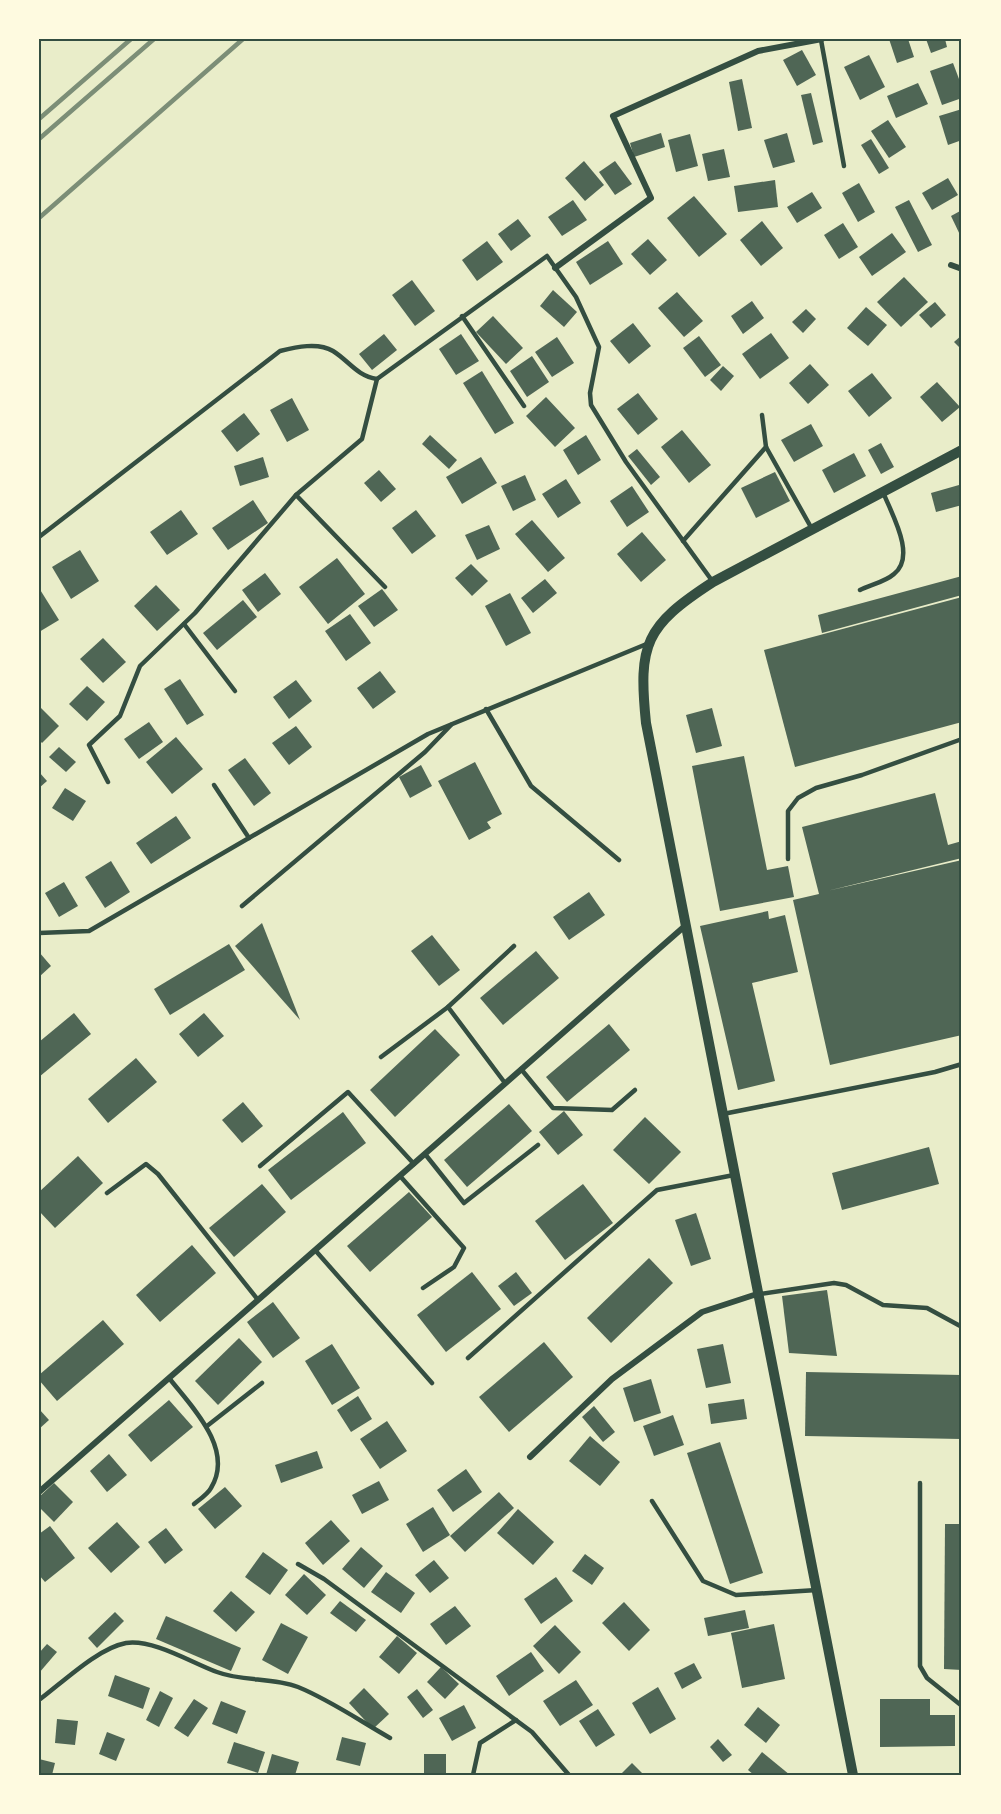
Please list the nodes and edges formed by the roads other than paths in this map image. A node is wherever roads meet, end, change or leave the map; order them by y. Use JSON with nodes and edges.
{"nodes":[{"id":1,"x":821,"y":39,"type":"edge"},
{"id":2,"x":844,"y":166,"type":"dead end"},
{"id":3,"x":951,"y":265,"type":"dead end"},
{"id":4,"x":555,"y":268,"type":"junction"},
{"id":5,"x":962,"y":269,"type":"edge"},
{"id":6,"x":462,"y":316,"type":"junction"},
{"id":7,"x":377,"y":379,"type":"junction"},
{"id":8,"x":524,"y":406,"type":"dead end"},
{"id":9,"x":762,"y":415,"type":"dead end"},
{"id":10,"x":766,"y":447,"type":"junction"},
{"id":11,"x":962,"y":450,"type":"edge"},
{"id":12,"x":883,"y":492,"type":"junction"},
{"id":13,"x":296,"y":495,"type":"junction"},
{"id":14,"x":812,"y":529,"type":"junction"},
{"id":15,"x":39,"y":537,"type":"edge"},
{"id":16,"x":683,"y":541,"type":"junction"},
{"id":17,"x":712,"y":582,"type":"junction"},
{"id":18,"x":385,"y":587,"type":"dead end"},
{"id":19,"x":860,"y":590,"type":"dead end"},
{"id":20,"x":184,"y":624,"type":"junction"},
{"id":21,"x":649,"y":643,"type":"junction"},
{"id":22,"x":235,"y":691,"type":"dead end"},
{"id":23,"x":486,"y":709,"type":"junction"},
{"id":24,"x":453,"y":723,"type":"junction"},
{"id":25,"x":962,"y":739,"type":"edge"},
{"id":26,"x":108,"y":782,"type":"dead end"},
{"id":27,"x":214,"y":785,"type":"dead end"},
{"id":28,"x":249,"y":838,"type":"junction"},
{"id":29,"x":619,"y":860,"type":"dead end"},
{"id":30,"x":788,"y":860,"type":"dead end"},
{"id":31,"x":242,"y":906,"type":"dead end"},
{"id":32,"x":686,"y":925,"type":"junction"},
{"id":33,"x":39,"y":933,"type":"edge"},
{"id":34,"x":514,"y":946,"type":"dead end"},
{"id":35,"x":448,"y":1007,"type":"junction"},
{"id":36,"x":381,"y":1057,"type":"dead end"},
{"id":37,"x":962,"y":1064,"type":"edge"},
{"id":38,"x":521,"y":1069,"type":"junction"},
{"id":39,"x":505,"y":1083,"type":"junction"},
{"id":40,"x":635,"y":1090,"type":"dead end"},
{"id":41,"x":723,"y":1114,"type":"junction"},
{"id":42,"x":538,"y":1145,"type":"dead end"},
{"id":43,"x":425,"y":1154,"type":"junction"},
{"id":44,"x":414,"y":1164,"type":"junction"},
{"id":45,"x":260,"y":1166,"type":"dead end"},
{"id":46,"x":734,"y":1175,"type":"junction"},
{"id":47,"x":400,"y":1176,"type":"junction"},
{"id":48,"x":108,"y":1193,"type":"dead end"},
{"id":49,"x":315,"y":1250,"type":"junction"},
{"id":50,"x":423,"y":1288,"type":"dead end"},
{"id":51,"x":757,"y":1294,"type":"junction"},
{"id":52,"x":258,"y":1300,"type":"junction"},
{"id":53,"x":962,"y":1327,"type":"edge"},
{"id":54,"x":468,"y":1358,"type":"dead end"},
{"id":55,"x":169,"y":1378,"type":"junction"},
{"id":56,"x":262,"y":1383,"type":"dead end"},
{"id":57,"x":432,"y":1383,"type":"dead end"},
{"id":58,"x":207,"y":1426,"type":"junction"},
{"id":59,"x":530,"y":1456,"type":"dead end"},
{"id":60,"x":920,"y":1483,"type":"dead end"},
{"id":61,"x":39,"y":1492,"type":"edge"},
{"id":62,"x":652,"y":1502,"type":"dead end"},
{"id":63,"x":194,"y":1504,"type":"dead end"},
{"id":64,"x":298,"y":1564,"type":"dead end"},
{"id":65,"x":817,"y":1590,"type":"junction"},
{"id":66,"x":39,"y":1700,"type":"edge"},
{"id":67,"x":962,"y":1706,"type":"edge"},
{"id":68,"x":516,"y":1720,"type":"junction"},
{"id":69,"x":390,"y":1738,"type":"dead end"},
{"id":70,"x":473,"y":1775,"type":"edge"},
{"id":71,"x":569,"y":1775,"type":"edge"},
{"id":72,"x":853,"y":1775,"type":"edge"}],
"edges":[{"from":1,"to":2,"type":"lane"},
{"from":1,"to":4,"type":"street"},
{"from":3,"to":5,"type":"street"},
{"from":4,"to":6,"type":"lane"},
{"from":4,"to":16,"type":"lane"},
{"from":6,"to":7,"type":"lane"},
{"from":6,"to":8,"type":"lane"},
{"from":7,"to":13,"type":"lane"},
{"from":7,"to":15,"type":"lane"},
{"from":9,"to":10,"type":"lane"},
{"from":10,"to":14,"type":"lane"},
{"from":10,"to":16,"type":"lane"},
{"from":11,"to":12,"type":"street"},
{"from":12,"to":14,"type":"street"},
{"from":12,"to":19,"type":"lane"},
{"from":13,"to":18,"type":"lane"},
{"from":13,"to":20,"type":"lane"},
{"from":14,"to":17,"type":"street"},
{"from":16,"to":17,"type":"lane"},
{"from":17,"to":21,"type":"street"},
{"from":20,"to":22,"type":"lane"},
{"from":20,"to":26,"type":"lane"},
{"from":21,"to":23,"type":"lane"},
{"from":21,"to":32,"type":"street"},
{"from":23,"to":24,"type":"lane"},
{"from":23,"to":29,"type":"lane"},
{"from":24,"to":28,"type":"lane"},
{"from":24,"to":31,"type":"lane"},
{"from":25,"to":30,"type":"lane"},
{"from":27,"to":28,"type":"lane"},
{"from":28,"to":33,"type":"lane"},
{"from":32,"to":38,"type":"street"},
{"from":32,"to":41,"type":"street"},
{"from":34,"to":35,"type":"lane"},
{"from":35,"to":36,"type":"lane"},
{"from":35,"to":39,"type":"lane"},
{"from":37,"to":41,"type":"lane"},
{"from":38,"to":39,"type":"street"},
{"from":38,"to":40,"type":"lane"},
{"from":39,"to":43,"type":"street"},
{"from":41,"to":46,"type":"street"},
{"from":42,"to":43,"type":"lane"},
{"from":43,"to":44,"type":"street"},
{"from":44,"to":45,"type":"lane"},
{"from":44,"to":47,"type":"street"},
{"from":46,"to":51,"type":"street"},
{"from":46,"to":54,"type":"lane"},
{"from":47,"to":49,"type":"street"},
{"from":47,"to":50,"type":"lane"},
{"from":48,"to":52,"type":"lane"},
{"from":49,"to":52,"type":"street"},
{"from":49,"to":57,"type":"lane"},
{"from":51,"to":53,"type":"lane"},
{"from":51,"to":59,"type":"street"},
{"from":51,"to":65,"type":"street"},
{"from":52,"to":55,"type":"street"},
{"from":55,"to":58,"type":"lane"},
{"from":55,"to":61,"type":"street"},
{"from":56,"to":58,"type":"lane"},
{"from":58,"to":63,"type":"lane"},
{"from":60,"to":67,"type":"lane"},
{"from":62,"to":65,"type":"lane"},
{"from":64,"to":68,"type":"lane"},
{"from":65,"to":72,"type":"street"},
{"from":66,"to":69,"type":"lane"},
{"from":68,"to":70,"type":"lane"},
{"from":68,"to":71,"type":"lane"}]}
